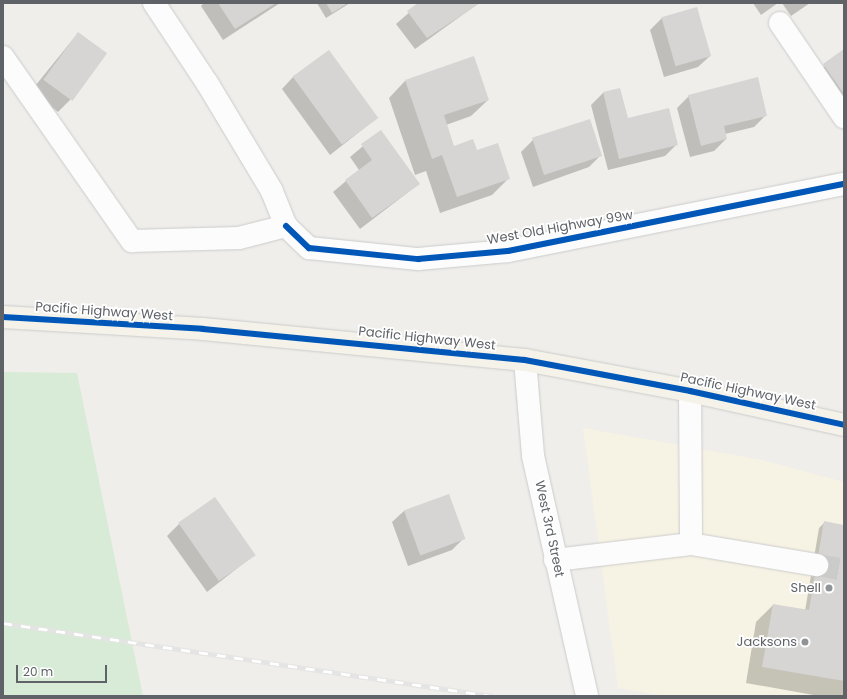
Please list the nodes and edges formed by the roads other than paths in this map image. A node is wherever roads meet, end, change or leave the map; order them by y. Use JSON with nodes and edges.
{"nodes":[{"id":1,"x":154,"y":3,"type":"edge"},
{"id":2,"x":780,"y":23,"type":"dead end"},
{"id":3,"x":3,"y":57,"type":"edge"},
{"id":4,"x":844,"y":116,"type":"edge"},
{"id":5,"x":844,"y":184,"type":"edge"},
{"id":6,"x":286,"y":226,"type":"junction"},
{"id":7,"x":3,"y":316,"type":"edge"},
{"id":8,"x":524,"y":360,"type":"junction"},
{"id":9,"x":690,"y":391,"type":"junction"},
{"id":10,"x":844,"y":425,"type":"edge"},
{"id":11,"x":691,"y":544,"type":"junction"},
{"id":12,"x":555,"y":560,"type":"junction"},
{"id":13,"x":817,"y":565,"type":"tunnel mouth"},
{"id":14,"x":587,"y":696,"type":"edge"}],
"edges":[{"from":1,"to":6,"type":"street"},
{"from":2,"to":4,"type":"street"},
{"from":3,"to":6,"type":"street"},
{"from":5,"to":6,"type":"street","name":"West Old Highway 99w"},
{"from":7,"to":8,"type":"main road","name":"Pacific Highway West"},
{"from":8,"to":9,"type":"main road","name":"Pacific Highway West"},
{"from":8,"to":12,"type":"street","name":"West 3rd Street"},
{"from":9,"to":10,"type":"main road","name":"Pacific Highway West"},
{"from":9,"to":11,"type":"street"},
{"from":11,"to":12,"type":"street"},
{"from":11,"to":13,"type":"street"},
{"from":12,"to":14,"type":"street","name":"West 3rd Street"}]}
